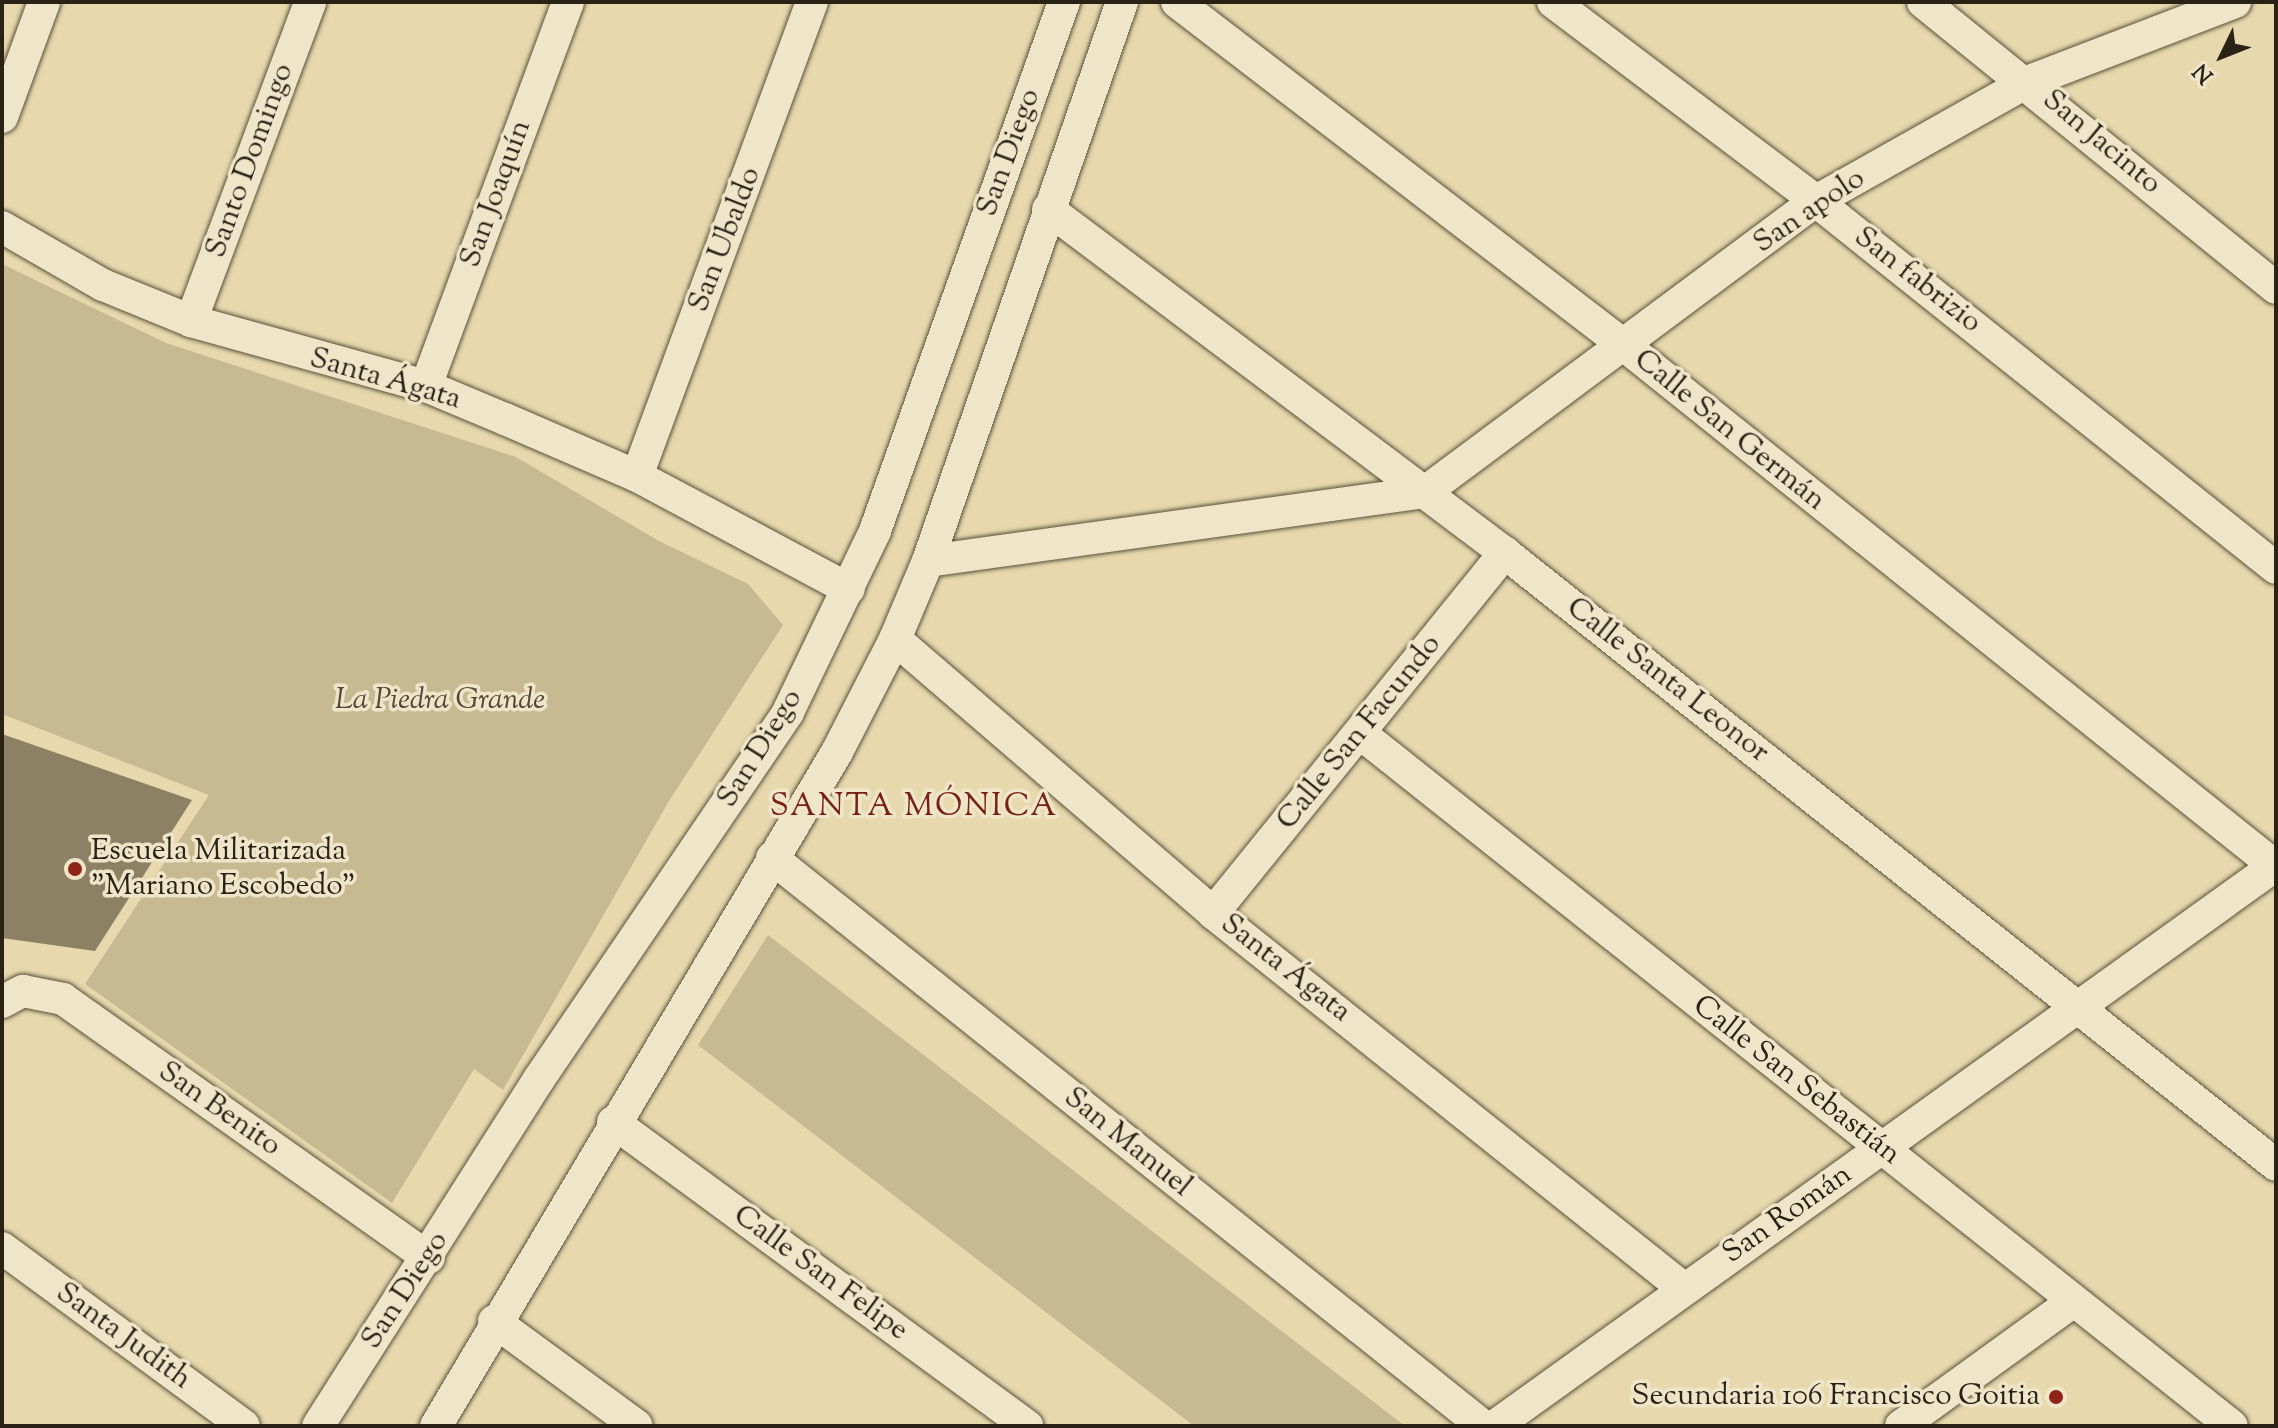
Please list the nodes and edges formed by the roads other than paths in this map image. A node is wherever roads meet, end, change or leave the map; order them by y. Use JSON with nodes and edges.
{"nodes":[{"id":1,"x":44,"y":2,"type":"edge"},
{"id":2,"x":310,"y":2,"type":"edge"},
{"id":3,"x":568,"y":2,"type":"edge"},
{"id":4,"x":812,"y":2,"type":"edge"},
{"id":5,"x":1064,"y":2,"type":"edge"},
{"id":6,"x":1122,"y":2,"type":"edge"},
{"id":7,"x":1177,"y":2,"type":"edge"},
{"id":8,"x":1553,"y":2,"type":"edge"},
{"id":9,"x":1923,"y":2,"type":"edge"},
{"id":10,"x":2235,"y":2,"type":"edge"},
{"id":11,"x":2027,"y":82,"type":"junction"},
{"id":12,"x":2,"y":117,"type":"edge"},
{"id":13,"x":1816,"y":201,"type":"junction"},
{"id":14,"x":1048,"y":209,"type":"junction"},
{"id":15,"x":2,"y":227,"type":"edge"},
{"id":16,"x":2276,"y":288,"type":"edge"},
{"id":17,"x":191,"y":321,"type":"junction"},
{"id":18,"x":1625,"y":346,"type":"junction"},
{"id":19,"x":426,"y":386,"type":"junction"},
{"id":20,"x":637,"y":476,"type":"junction"},
{"id":21,"x":1425,"y":492,"type":"junction"},
{"id":22,"x":1505,"y":553,"type":"junction"},
{"id":23,"x":928,"y":561,"type":"junction"},
{"id":24,"x":2276,"y":568,"type":"edge"},
{"id":25,"x":849,"y":589,"type":"junction"},
{"id":26,"x":895,"y":639,"type":"junction"},
{"id":27,"x":1361,"y":734,"type":"junction"},
{"id":28,"x":772,"y":858,"type":"junction"},
{"id":29,"x":2276,"y":866,"type":"edge"},
{"id":30,"x":1213,"y":913,"type":"junction"},
{"id":31,"x":2,"y":1002,"type":"edge"},
{"id":32,"x":2076,"y":1006,"type":"junction"},
{"id":33,"x":613,"y":1122,"type":"junction"},
{"id":34,"x":1882,"y":1149,"type":"junction"},
{"id":35,"x":2276,"y":1165,"type":"edge"},
{"id":36,"x":2,"y":1248,"type":"edge"},
{"id":37,"x":429,"y":1258,"type":"junction"},
{"id":38,"x":1683,"y":1288,"type":"junction"},
{"id":39,"x":2072,"y":1302,"type":"junction"},
{"id":40,"x":494,"y":1321,"type":"junction"},
{"id":41,"x":244,"y":1426,"type":"edge"},
{"id":42,"x":318,"y":1426,"type":"edge"},
{"id":43,"x":436,"y":1426,"type":"edge"},
{"id":44,"x":637,"y":1426,"type":"edge"},
{"id":45,"x":1027,"y":1426,"type":"edge"},
{"id":46,"x":1483,"y":1426,"type":"edge"},
{"id":47,"x":1495,"y":1426,"type":"edge"},
{"id":48,"x":1901,"y":1426,"type":"edge"},
{"id":49,"x":2232,"y":1426,"type":"edge"}],
"edges":[{"from":1,"to":12,"type":"street"},
{"from":2,"to":17,"type":"street","name":"Santo Domingo"},
{"from":3,"to":19,"type":"street","name":"San Joaquín"},
{"from":4,"to":20,"type":"street","name":"San Ubaldo"},
{"from":5,"to":25,"type":"street","name":"San Diego"},
{"from":6,"to":14,"type":"street","name":"San Diego"},
{"from":7,"to":18,"type":"street","name":"Calle San Germán"},
{"from":8,"to":13,"type":"street","name":"San fabrizio"},
{"from":9,"to":11,"type":"street","name":"San Jacinto"},
{"from":10,"to":11,"type":"street","name":"San apolo"},
{"from":11,"to":13,"type":"street","name":"San apolo"},
{"from":11,"to":16,"type":"street","name":"San Jacinto"},
{"from":13,"to":18,"type":"street","name":"San apolo"},
{"from":13,"to":24,"type":"street","name":"San fabrizio"},
{"from":14,"to":21,"type":"street","name":"Calle Santa Leonor"},
{"from":14,"to":23,"type":"street","name":"San Diego"},
{"from":15,"to":17,"type":"street","name":"Santa Ágata"},
{"from":17,"to":19,"type":"street","name":"Santa Ágata"},
{"from":18,"to":21,"type":"street","name":"San apolo"},
{"from":18,"to":29,"type":"street","name":"Calle San Germán"},
{"from":19,"to":20,"type":"street","name":"Santa Ágata"},
{"from":20,"to":25,"type":"street","name":"Santa Ágata"},
{"from":21,"to":22,"type":"street","name":"Calle Santa Leonor"},
{"from":21,"to":23,"type":"street"},
{"from":22,"to":27,"type":"street","name":"Calle San Facundo"},
{"from":22,"to":32,"type":"street","name":"Calle Santa Leonor"},
{"from":23,"to":26,"type":"street","name":"San Diego"},
{"from":25,"to":37,"type":"street","name":"San Diego"},
{"from":26,"to":28,"type":"street","name":"San Diego"},
{"from":26,"to":30,"type":"street","name":"Santa Ágata"},
{"from":27,"to":30,"type":"street","name":"Calle San Facundo"},
{"from":27,"to":34,"type":"street","name":"Calle San Sebastián"},
{"from":28,"to":33,"type":"street","name":"San Diego"},
{"from":28,"to":46,"type":"street","name":"San Manuel"},
{"from":29,"to":32,"type":"street","name":"San Román"},
{"from":30,"to":38,"type":"street","name":"Santa Ágata"},
{"from":31,"to":37,"type":"street","name":"San Benito"},
{"from":32,"to":34,"type":"street","name":"San Román"},
{"from":32,"to":35,"type":"street","name":"Calle Santa Leonor"},
{"from":33,"to":40,"type":"street","name":"San Diego"},
{"from":33,"to":45,"type":"street","name":"Calle San Felipe"},
{"from":34,"to":38,"type":"street","name":"San Román"},
{"from":34,"to":39,"type":"street","name":"Calle San Sebastián"},
{"from":36,"to":41,"type":"street","name":"Santa Judith"},
{"from":37,"to":42,"type":"street","name":"San Diego"},
{"from":38,"to":47,"type":"street","name":"San Román"},
{"from":39,"to":48,"type":"street"},
{"from":39,"to":49,"type":"street","name":"Calle San Sebastián"},
{"from":40,"to":43,"type":"street","name":"San Diego"},
{"from":40,"to":44,"type":"street"}]}
